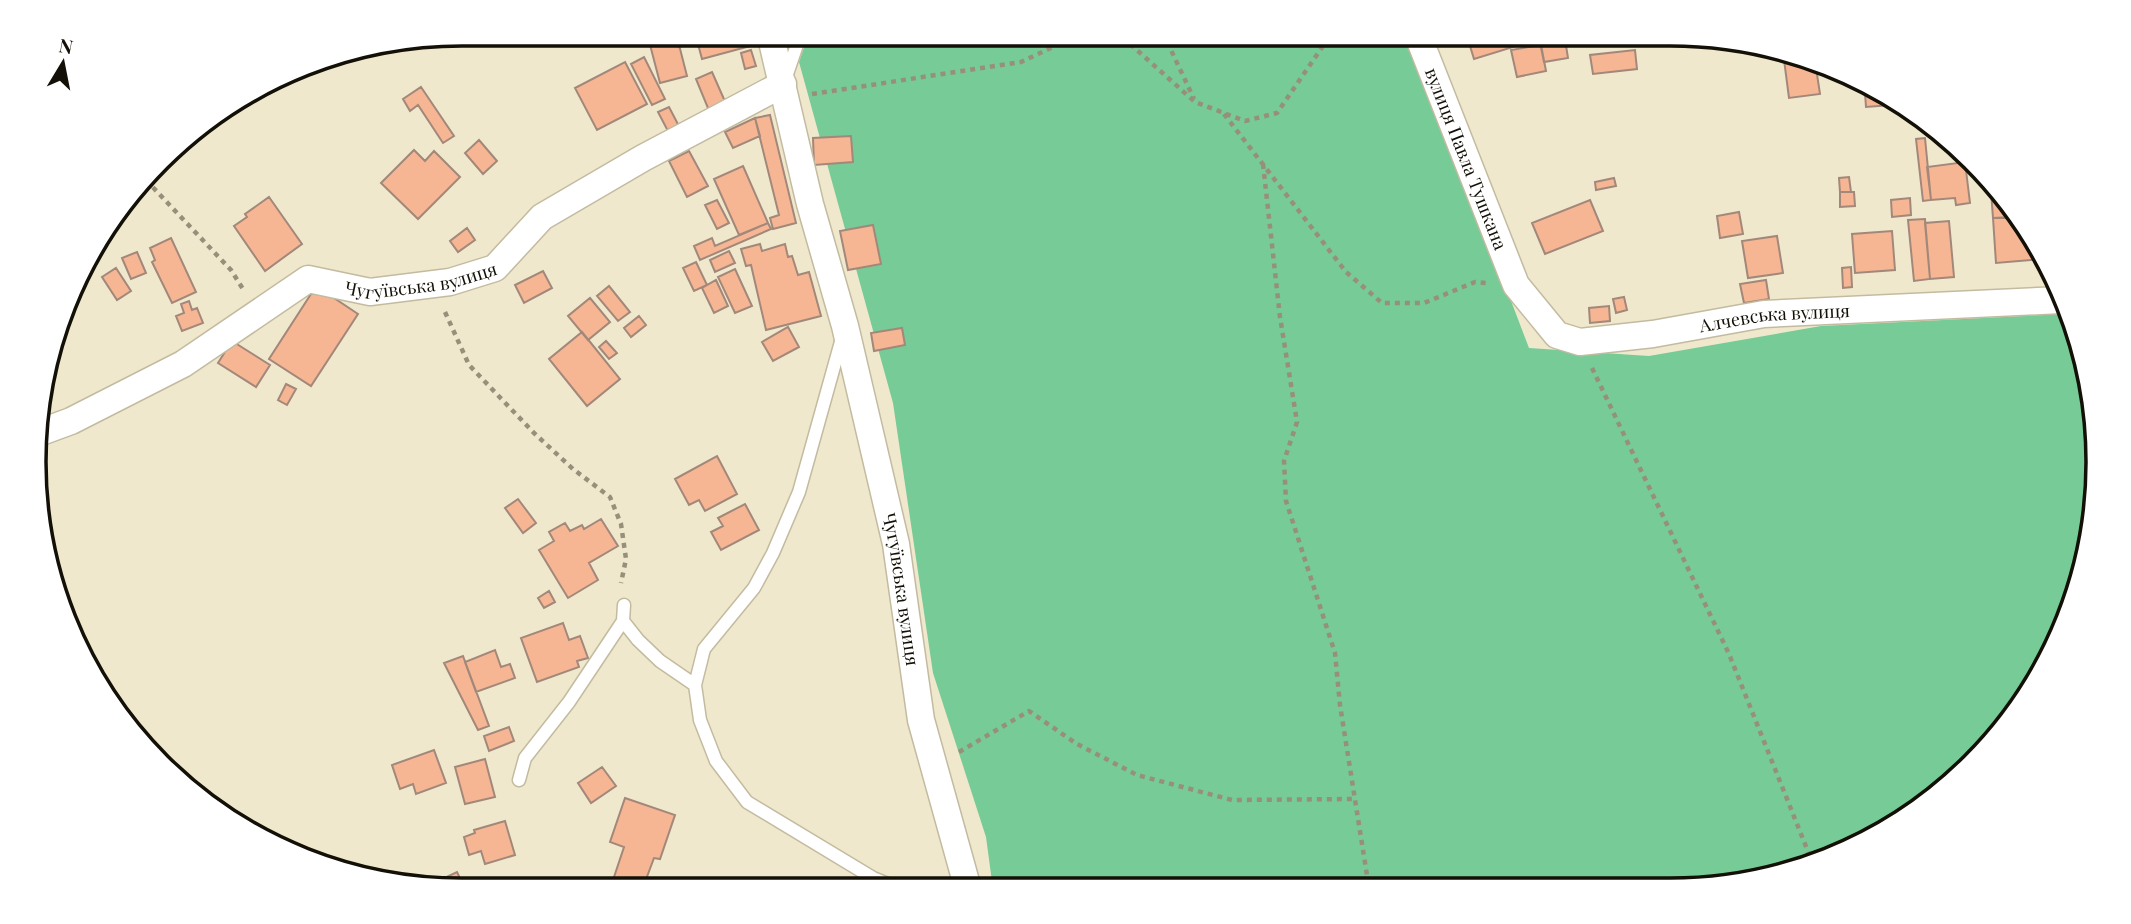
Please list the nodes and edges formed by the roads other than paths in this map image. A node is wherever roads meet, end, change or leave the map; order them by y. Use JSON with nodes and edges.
{"nodes":[{"id":1,"x":773,"y":45,"type":"edge"},
{"id":2,"x":798,"y":45,"type":"edge"},
{"id":3,"x":1422,"y":45,"type":"edge"},
{"id":4,"x":785,"y":91,"type":"junction"},
{"id":5,"x":2053,"y":300,"type":"edge"},
{"id":6,"x":845,"y":326,"type":"junction"},
{"id":7,"x":1580,"y":342,"type":"joint"},
{"id":8,"x":47,"y":430,"type":"edge"},
{"id":9,"x":624,"y":605,"type":"road end"},
{"id":10,"x":623,"y":621,"type":"junction"},
{"id":11,"x":695,"y":685,"type":"junction"},
{"id":12,"x":519,"y":780,"type":"dead end"},
{"id":13,"x":873,"y":878,"type":"edge"},
{"id":14,"x":965,"y":878,"type":"edge"}],
"edges":[{"from":1,"to":4,"type":"street","name":"Чугуївська вулиця"},
{"from":2,"to":4,"type":"lane"},
{"from":3,"to":7,"type":"street","name":"вулиця Павла Тушкана"},
{"from":4,"to":6,"type":"street","name":"Чугуївська вулиця"},
{"from":4,"to":8,"type":"street","name":"Чугуївська вулиця"},
{"from":5,"to":7,"type":"street","name":"Алчевська вулиця"},
{"from":6,"to":11,"type":"lane"},
{"from":6,"to":14,"type":"street","name":"Чугуївська вулиця"},
{"from":9,"to":10,"type":"lane"},
{"from":10,"to":11,"type":"lane"},
{"from":10,"to":12,"type":"lane"},
{"from":11,"to":13,"type":"lane"}]}
